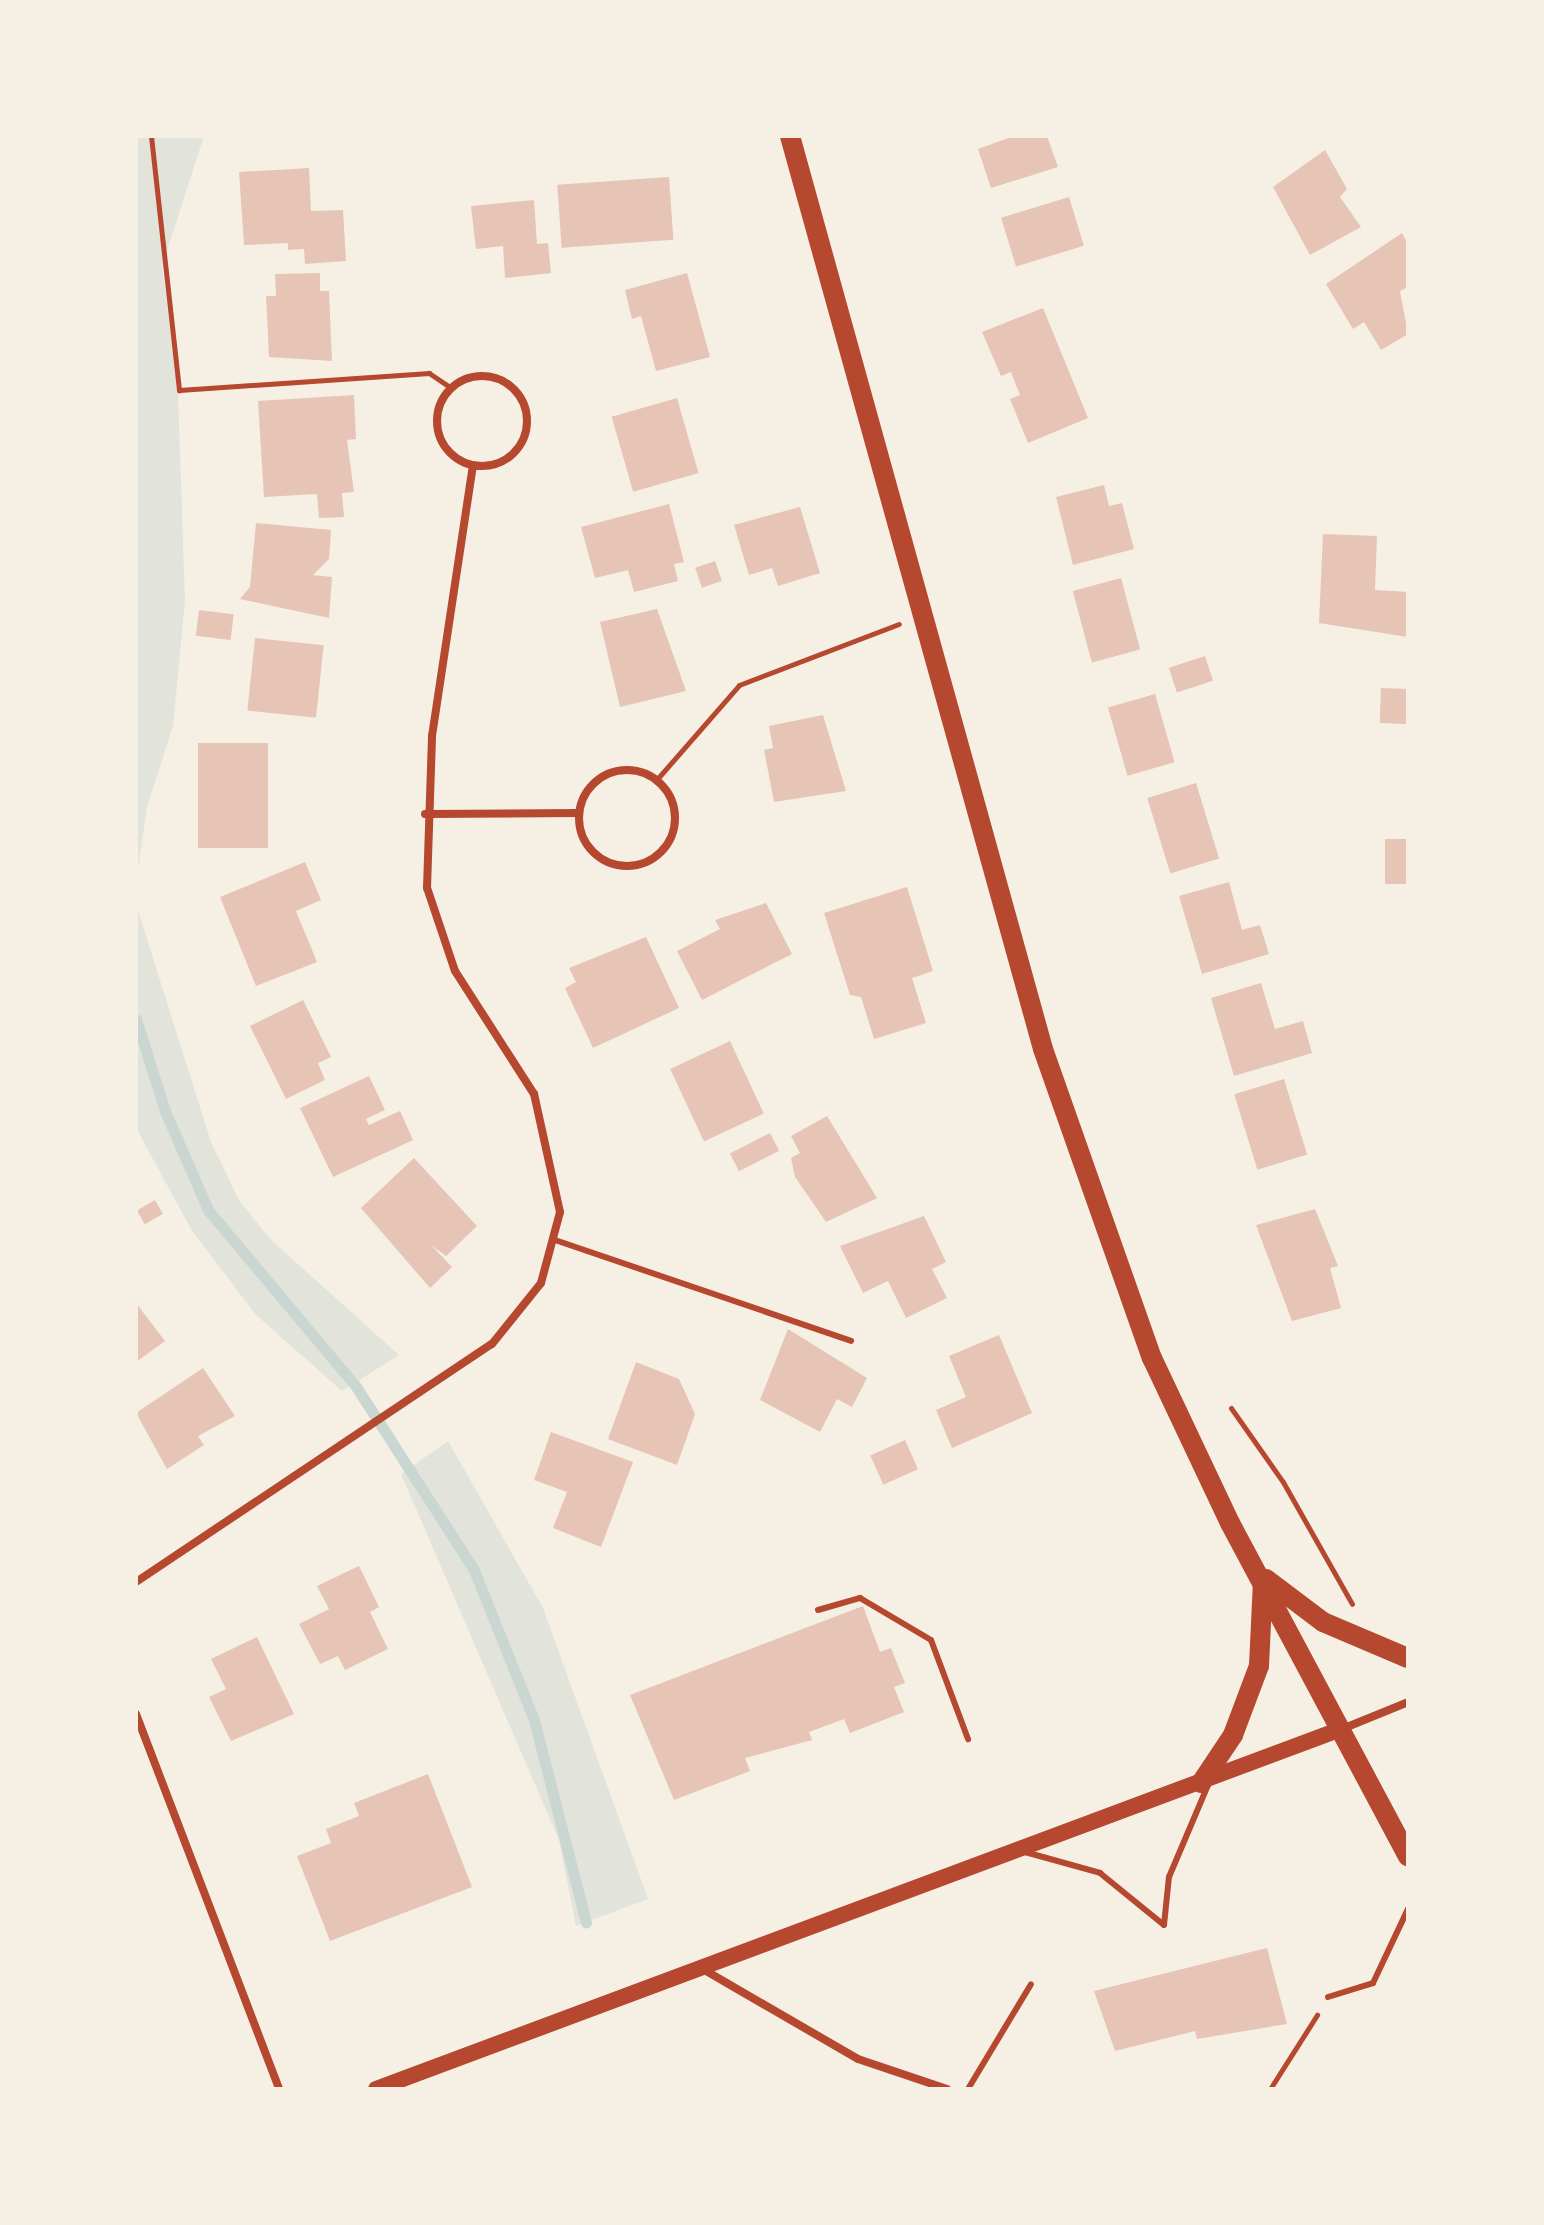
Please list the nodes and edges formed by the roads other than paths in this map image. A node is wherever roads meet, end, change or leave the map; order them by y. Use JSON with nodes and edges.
{"nodes":[{"id":1,"x":790,"y":136,"type":"edge"},
{"id":2,"x":473,"y":466,"type":"junction"},
{"id":3,"x":577,"y":813,"type":"junction"},
{"id":4,"x":425,"y":814,"type":"junction"},
{"id":5,"x":552,"y":1239,"type":"junction"},
{"id":6,"x":851,"y":1341,"type":"dead end"},
{"id":7,"x":1263,"y":1576,"type":"junction"},
{"id":8,"x":136,"y":1582,"type":"edge"},
{"id":9,"x":818,"y":1610,"type":"dead end"},
{"id":10,"x":1408,"y":1658,"type":"edge"},
{"id":11,"x":1408,"y":1702,"type":"edge"},
{"id":12,"x":136,"y":1714,"type":"edge"},
{"id":13,"x":1341,"y":1729,"type":"junction"},
{"id":14,"x":968,"y":1739,"type":"dead end"},
{"id":15,"x":1206,"y":1781,"type":"junction"},
{"id":16,"x":1016,"y":1850,"type":"junction"},
{"id":17,"x":1408,"y":1857,"type":"edge"},
{"id":18,"x":1408,"y":1909,"type":"edge"},
{"id":19,"x":697,"y":1965,"type":"junction"},
{"id":20,"x":1031,"y":1984,"type":"dead end"},
{"id":21,"x":1328,"y":1997,"type":"road end"},
{"id":22,"x":279,"y":2089,"type":"edge"},
{"id":23,"x":376,"y":2089,"type":"edge"},
{"id":24,"x":947,"y":2089,"type":"edge"},
{"id":25,"x":968,"y":2089,"type":"edge"}],
"edges":[{"from":1,"to":7,"type":"main road"},
{"from":2,"to":2,"type":"street"},
{"from":2,"to":4,"type":"street"},
{"from":3,"to":3,"type":"street"},
{"from":3,"to":4,"type":"street"},
{"from":4,"to":5,"type":"street"},
{"from":5,"to":6,"type":"lane"},
{"from":5,"to":8,"type":"street"},
{"from":7,"to":10,"type":"main road"},
{"from":7,"to":13,"type":"main road"},
{"from":7,"to":15,"type":"main road"},
{"from":9,"to":14,"type":"lane"},
{"from":11,"to":13,"type":"street"},
{"from":12,"to":22,"type":"street"},
{"from":13,"to":15,"type":"main road"},
{"from":13,"to":17,"type":"main road"},
{"from":15,"to":16,"type":"main road"},
{"from":15,"to":16,"type":"lane"},
{"from":16,"to":19,"type":"main road"},
{"from":18,"to":21,"type":"lane"},
{"from":19,"to":23,"type":"main road"},
{"from":19,"to":24,"type":"street"},
{"from":20,"to":25,"type":"lane"}]}
